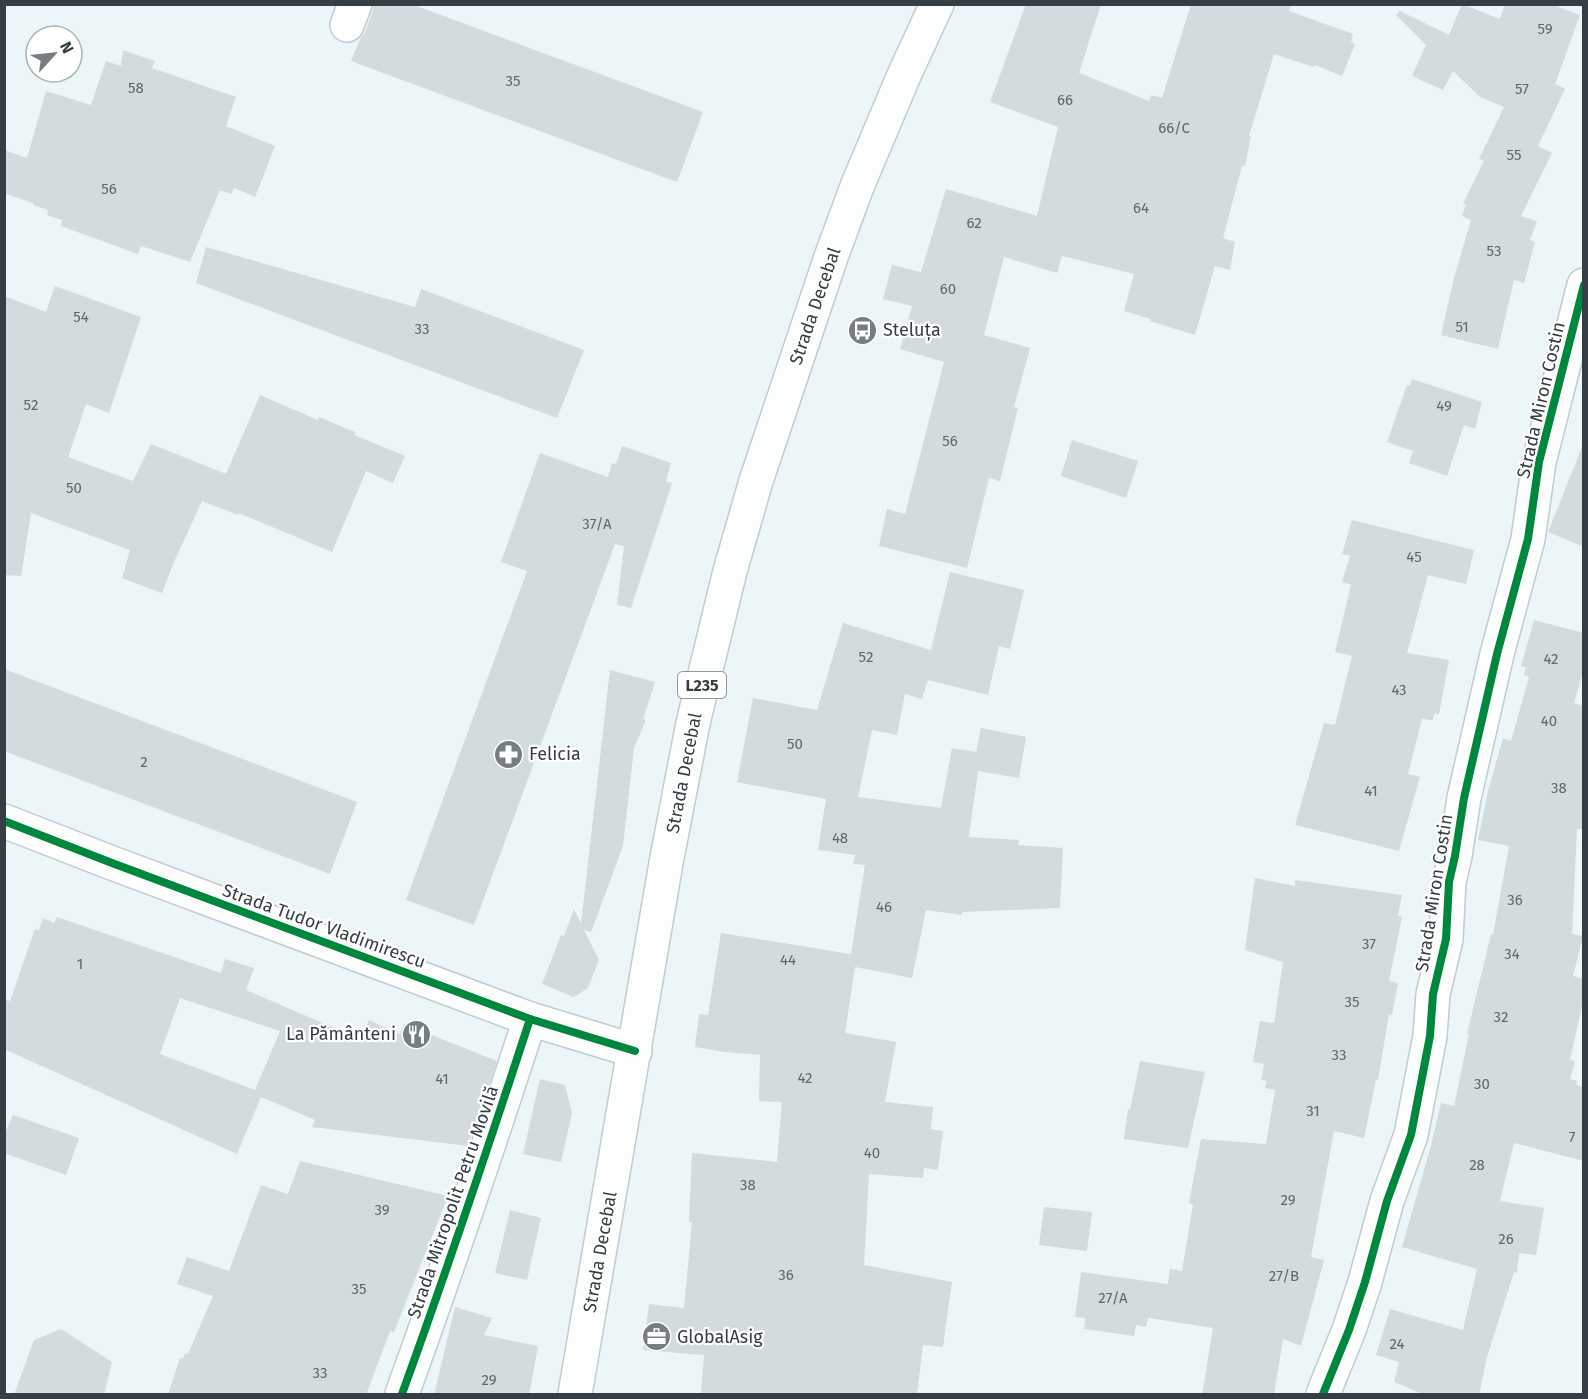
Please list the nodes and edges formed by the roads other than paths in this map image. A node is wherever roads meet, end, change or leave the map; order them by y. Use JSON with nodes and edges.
{"nodes":[{"id":1,"x":937,"y":4,"type":"edge"},
{"id":2,"x":1584,"y":285,"type":"edge"},
{"id":3,"x":4,"y":821,"type":"edge"},
{"id":4,"x":530,"y":1018,"type":"junction"},
{"id":5,"x":635,"y":1051,"type":"junction"},
{"id":6,"x":402,"y":1395,"type":"edge"},
{"id":7,"x":575,"y":1395,"type":"edge"},
{"id":8,"x":1323,"y":1395,"type":"edge"}],
"edges":[{"from":1,"to":5,"type":"street","name":"Strada Decebal","number":"L235"},
{"from":2,"to":8,"type":"street","name":"Strada Miron Costin"},
{"from":3,"to":4,"type":"street","name":"Strada Tudor Vladimirescu"},
{"from":4,"to":5,"type":"street","name":"Strada Tudor Vladimirescu"},
{"from":4,"to":6,"type":"street","name":"Strada Mitropolit Petru Movilă"},
{"from":5,"to":7,"type":"street","name":"Strada Decebal","number":"L235"}]}
